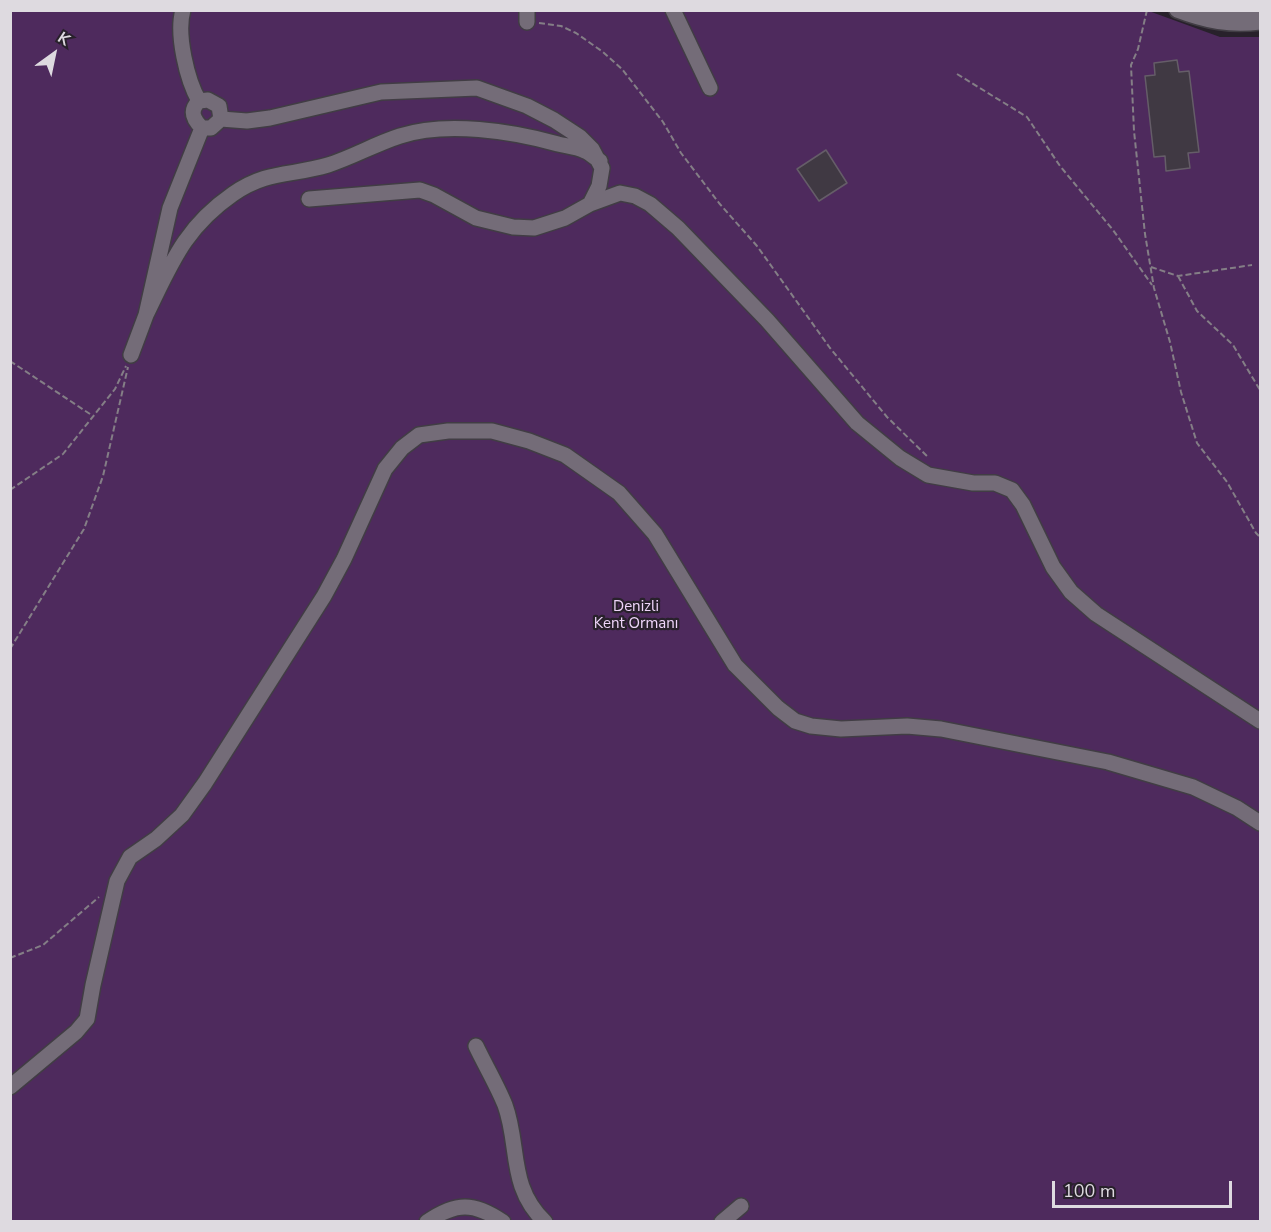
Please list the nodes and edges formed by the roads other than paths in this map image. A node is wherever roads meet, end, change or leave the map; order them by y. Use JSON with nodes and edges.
{"nodes":[{"id":1,"x":183,"y":10,"type":"edge"},
{"id":2,"x":673,"y":10,"type":"edge"},
{"id":3,"x":1178,"y":10,"type":"edge"},
{"id":4,"x":1213,"y":10,"type":"edge"},
{"id":5,"x":1254,"y":10,"type":"edge"},
{"id":6,"x":1260,"y":22,"type":"edge"},
{"id":7,"x":710,"y":88,"type":"dead end"},
{"id":8,"x":199,"y":101,"type":"junction"},
{"id":9,"x":221,"y":119,"type":"junction"},
{"id":10,"x":202,"y":128,"type":"junction"},
{"id":11,"x":600,"y":161,"type":"junction"},
{"id":12,"x":309,"y":199,"type":"dead end"},
{"id":13,"x":590,"y":204,"type":"junction"},
{"id":14,"x":146,"y":315,"type":"junction"},
{"id":15,"x":131,"y":355,"type":"road end"},
{"id":16,"x":1260,"y":721,"type":"edge"},
{"id":17,"x":1260,"y":823,"type":"edge"},
{"id":18,"x":476,"y":1046,"type":"dead end"},
{"id":19,"x":10,"y":1087,"type":"edge"},
{"id":20,"x":741,"y":1206,"type":"dead end"},
{"id":21,"x":427,"y":1221,"type":"edge"},
{"id":22,"x":503,"y":1221,"type":"edge"},
{"id":23,"x":545,"y":1221,"type":"edge"},
{"id":24,"x":722,"y":1221,"type":"edge"}],
"edges":[{"from":1,"to":8,"type":"street"},
{"from":2,"to":7,"type":"street"},
{"from":3,"to":6,"type":"street"},
{"from":4,"to":5,"type":"street"},
{"from":8,"to":9,"type":"street"},
{"from":8,"to":10,"type":"street"},
{"from":9,"to":10,"type":"street"},
{"from":9,"to":11,"type":"street"},
{"from":10,"to":14,"type":"street"},
{"from":11,"to":13,"type":"street"},
{"from":11,"to":14,"type":"street"},
{"from":12,"to":13,"type":"street"},
{"from":13,"to":16,"type":"street"},
{"from":14,"to":15,"type":"street"},
{"from":17,"to":19,"type":"street"},
{"from":18,"to":23,"type":"street"},
{"from":20,"to":24,"type":"street"},
{"from":21,"to":22,"type":"street"}]}
